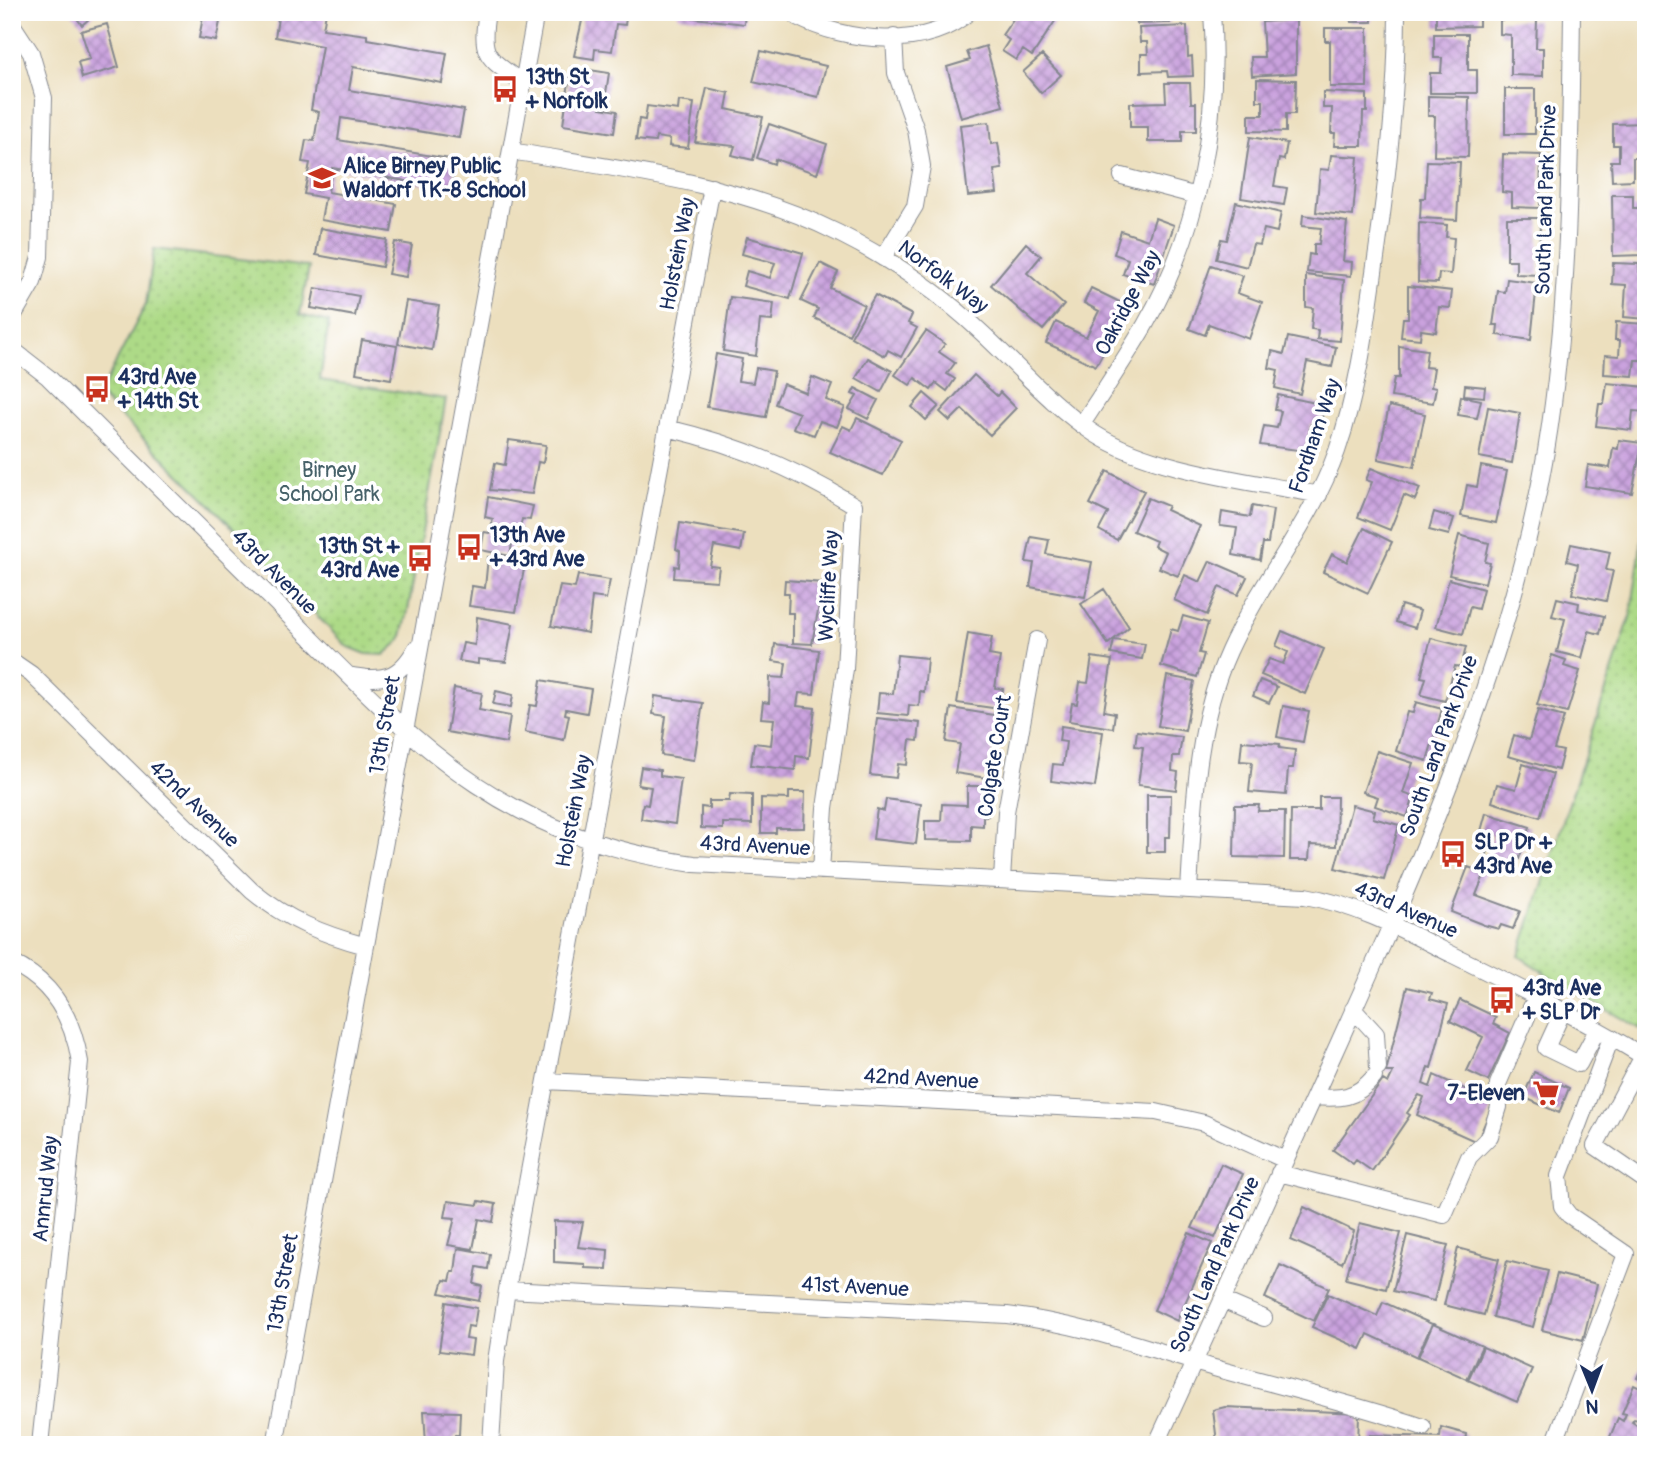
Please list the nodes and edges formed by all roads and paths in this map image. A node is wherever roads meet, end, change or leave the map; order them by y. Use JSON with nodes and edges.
{"nodes":[{"id":1,"x":487,"y":12,"type":"edge"},
{"id":2,"x":536,"y":12,"type":"edge"},
{"id":3,"x":796,"y":12,"type":"edge"},
{"id":4,"x":969,"y":12,"type":"edge"},
{"id":5,"x":1212,"y":12,"type":"edge"},
{"id":6,"x":1397,"y":12,"type":"edge"},
{"id":7,"x":1572,"y":12,"type":"edge"},
{"id":8,"x":12,"y":24,"type":"edge"},
{"id":9,"x":894,"y":37,"type":"junction"},
{"id":10,"x":523,"y":85,"type":"junction"},
{"id":11,"x":511,"y":151,"type":"junction"},
{"id":12,"x":1122,"y":176,"type":"dead end"},
{"id":13,"x":712,"y":187,"type":"junction"},
{"id":14,"x":1197,"y":196,"type":"junction"},
{"id":15,"x":883,"y":258,"type":"junction"},
{"id":16,"x":12,"y":318,"type":"edge"},
{"id":17,"x":12,"y":349,"type":"edge"},
{"id":18,"x":1082,"y":424,"type":"junction"},
{"id":19,"x":667,"y":428,"type":"junction"},
{"id":20,"x":1319,"y":495,"type":"junction"},
{"id":21,"x":422,"y":637,"type":"junction"},
{"id":22,"x":1037,"y":640,"type":"dead end"},
{"id":23,"x":12,"y":661,"type":"edge"},
{"id":24,"x":348,"y":675,"type":"junction"},
{"id":25,"x":405,"y":731,"type":"junction"},
{"id":26,"x":590,"y":842,"type":"junction"},
{"id":27,"x":821,"y":871,"type":"junction"},
{"id":28,"x":1002,"y":880,"type":"junction"},
{"id":29,"x":1189,"y":890,"type":"junction"},
{"id":30,"x":1392,"y":925,"type":"junction"},
{"id":31,"x":366,"y":946,"type":"junction"},
{"id":32,"x":12,"y":962,"type":"edge"},
{"id":33,"x":1536,"y":996,"type":"junction"},
{"id":34,"x":1353,"y":1009,"type":"junction"},
{"id":35,"x":1563,"y":1011,"type":"junction"},
{"id":36,"x":1604,"y":1034,"type":"junction"},
{"id":37,"x":1644,"y":1057,"type":"edge"},
{"id":38,"x":546,"y":1081,"type":"junction"},
{"id":39,"x":1314,"y":1097,"type":"junction"},
{"id":40,"x":1282,"y":1166,"type":"junction"},
{"id":41,"x":1646,"y":1181,"type":"edge"},
{"id":42,"x":507,"y":1290,"type":"junction"},
{"id":43,"x":1222,"y":1300,"type":"junction"},
{"id":44,"x":1264,"y":1318,"type":"dead end"},
{"id":45,"x":1195,"y":1362,"type":"junction"},
{"id":46,"x":1423,"y":1427,"type":"dead end"},
{"id":47,"x":1556,"y":1439,"type":"dead end"},
{"id":48,"x":40,"y":1445,"type":"edge"},
{"id":49,"x":275,"y":1445,"type":"edge"},
{"id":50,"x":491,"y":1445,"type":"edge"},
{"id":51,"x":1156,"y":1445,"type":"edge"}],
"edges":[{"from":1,"to":10,"type":"street"},
{"from":2,"to":10,"type":"street","name":"13th Street"},
{"from":3,"to":9,"type":"street"},
{"from":4,"to":9,"type":"street"},
{"from":5,"to":14,"type":"street","name":"Oakridge Way"},
{"from":6,"to":20,"type":"street","name":"Fordham Way"},
{"from":7,"to":30,"type":"street","name":"South Land Park Drive"},
{"from":8,"to":16,"type":"street"},
{"from":9,"to":15,"type":"street"},
{"from":10,"to":11,"type":"street","name":"13th Street"},
{"from":11,"to":13,"type":"street","name":"Norfolk Way"},
{"from":11,"to":21,"type":"street","name":"13th Street"},
{"from":12,"to":14,"type":"street"},
{"from":13,"to":15,"type":"street","name":"Norfolk Way"},
{"from":13,"to":19,"type":"street","name":"Holstein Way"},
{"from":14,"to":18,"type":"street","name":"Oakridge Way"},
{"from":15,"to":18,"type":"street","name":"Norfolk Way"},
{"from":17,"to":24,"type":"street","name":"43rd Avenue"},
{"from":18,"to":20,"type":"street","name":"Norfolk Way"},
{"from":19,"to":26,"type":"street","name":"Holstein Way"},
{"from":19,"to":27,"type":"street","name":"Wycliffe Way"},
{"from":20,"to":29,"type":"street","name":"Fordham Way"},
{"from":21,"to":24,"type":"street"},
{"from":21,"to":25,"type":"street","name":"13th Street"},
{"from":22,"to":28,"type":"street","name":"Colgate Court"},
{"from":23,"to":31,"type":"street","name":"42nd Avenue"},
{"from":24,"to":25,"type":"street","name":"43rd Avenue"},
{"from":25,"to":26,"type":"street","name":"43rd Avenue"},
{"from":25,"to":31,"type":"street","name":"13th Street"},
{"from":26,"to":27,"type":"street","name":"43rd Avenue"},
{"from":26,"to":38,"type":"street","name":"Holstein Way"},
{"from":27,"to":28,"type":"street","name":"43rd Avenue"},
{"from":28,"to":29,"type":"street","name":"43rd Avenue"},
{"from":29,"to":30,"type":"street","name":"43rd Avenue"},
{"from":30,"to":33,"type":"street","name":"43rd Avenue"},
{"from":30,"to":34,"type":"street","name":"South Land Park Drive"},
{"from":31,"to":49,"type":"street","name":"13th Street"},
{"from":32,"to":48,"type":"street","name":"Annrud Way"},
{"from":33,"to":35,"type":"street","name":"43rd Avenue"},
{"from":33,"to":40,"type":"street","name":"42nd Avenue"},
{"from":34,"to":39,"type":"street","name":"South Land Park Drive"},
{"from":34,"to":39,"type":"street"},
{"from":35,"to":36,"type":"street","name":"43rd Avenue"},
{"from":35,"to":36,"type":"street"},
{"from":36,"to":37,"type":"street","name":"43rd Avenue"},
{"from":36,"to":47,"type":"street"},
{"from":37,"to":41,"type":"street"},
{"from":38,"to":40,"type":"street","name":"42nd Avenue"},
{"from":38,"to":42,"type":"street","name":"Holstein Way"},
{"from":39,"to":40,"type":"street","name":"South Land Park Drive"},
{"from":40,"to":43,"type":"street","name":"South Land Park Drive"},
{"from":42,"to":45,"type":"street","name":"41st Avenue"},
{"from":42,"to":50,"type":"street","name":"Holstein Way"},
{"from":43,"to":44,"type":"street"},
{"from":43,"to":45,"type":"street","name":"South Land Park Drive"},
{"from":45,"to":46,"type":"street","name":"41st Avenue"},
{"from":45,"to":51,"type":"street","name":"South Land Park Drive"}]}
